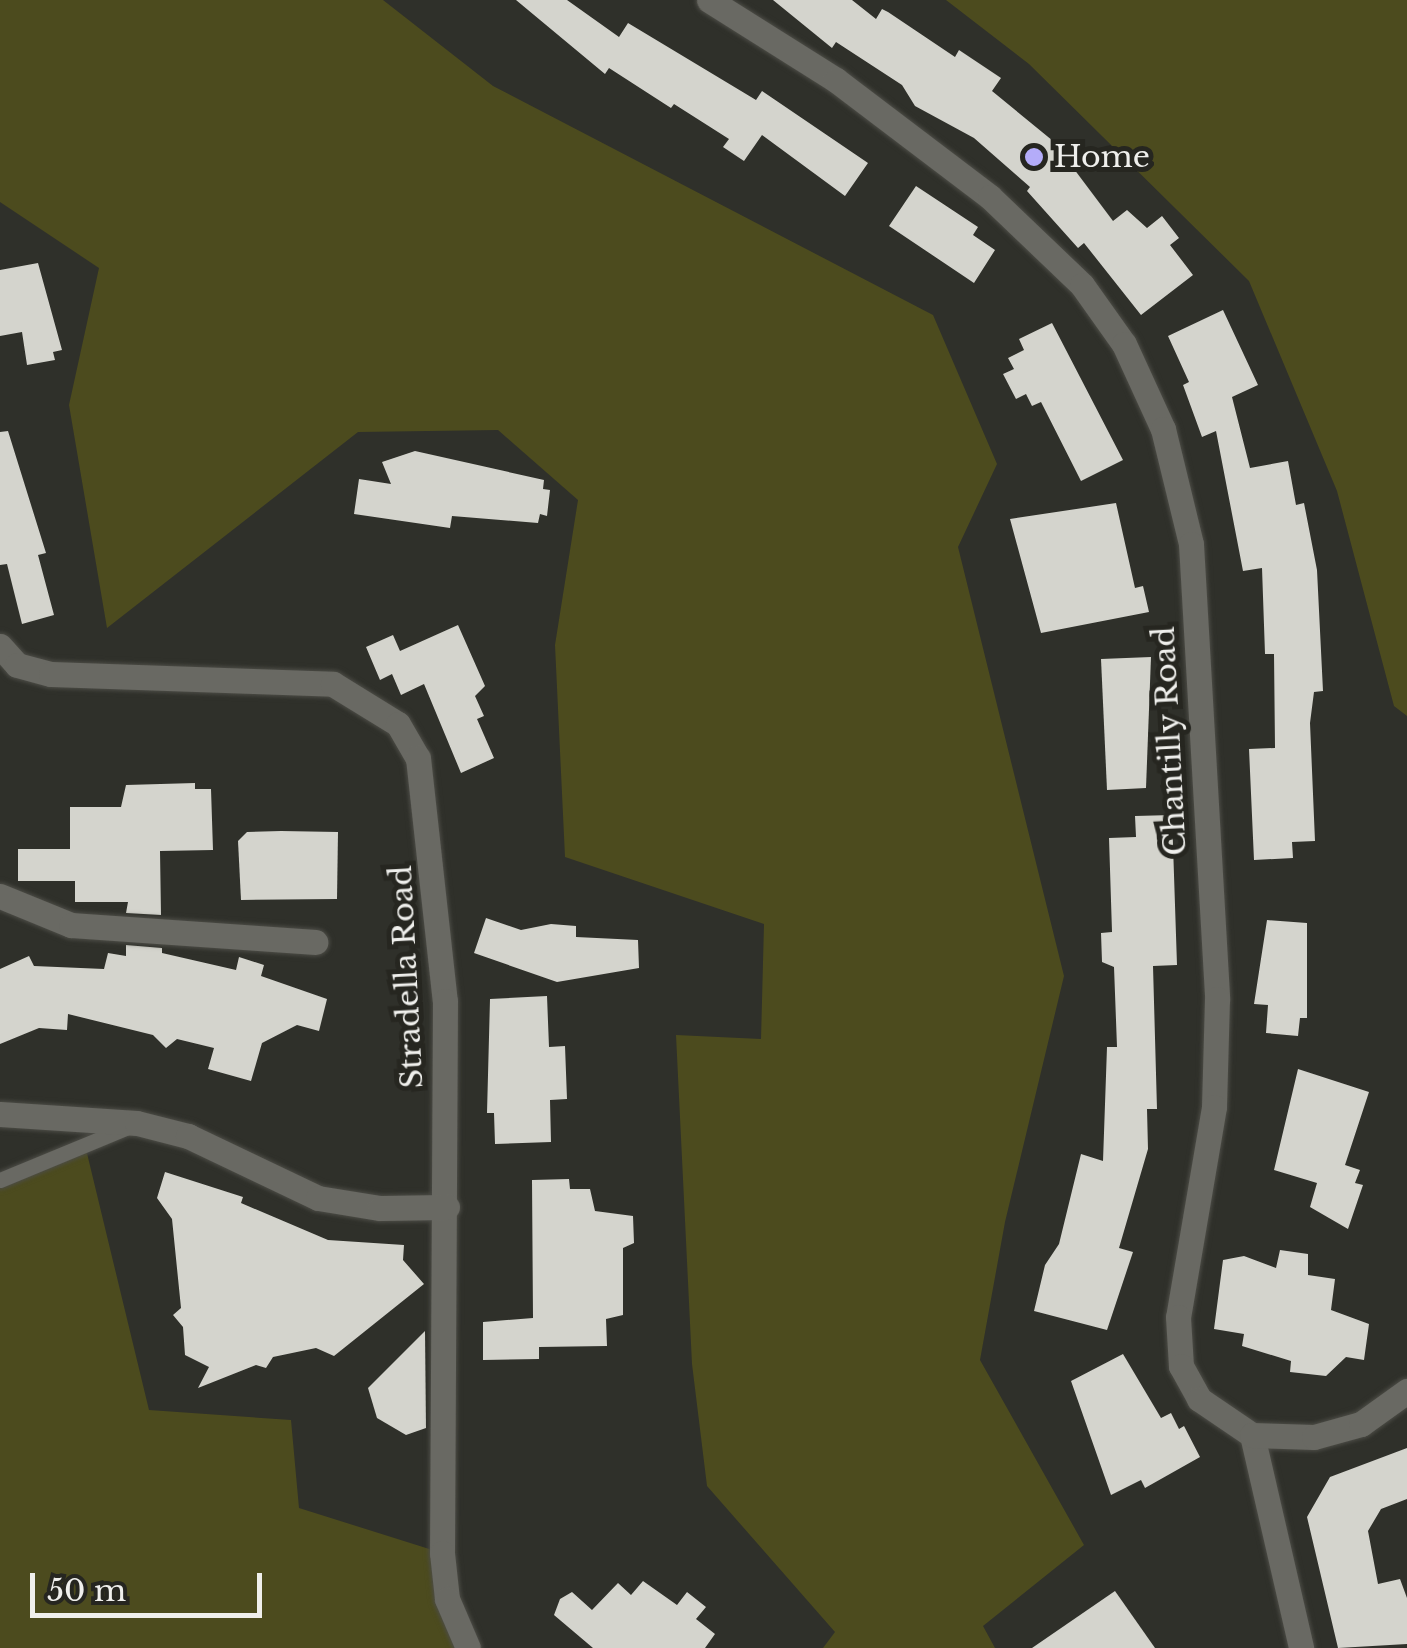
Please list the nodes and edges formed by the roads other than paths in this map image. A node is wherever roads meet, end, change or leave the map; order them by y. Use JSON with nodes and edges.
{"nodes":[{"id":1,"x":708,"y":0,"type":"edge"},
{"id":2,"x":0,"y":646,"type":"edge"},
{"id":3,"x":0,"y":896,"type":"edge"},
{"id":4,"x":315,"y":942,"type":"dead end"},
{"id":5,"x":0,"y":1114,"type":"edge"},
{"id":6,"x":137,"y":1123,"type":"junction"},
{"id":7,"x":0,"y":1180,"type":"edge"},
{"id":8,"x":447,"y":1208,"type":"junction"},
{"id":9,"x":1407,"y":1391,"type":"edge"},
{"id":10,"x":1252,"y":1434,"type":"junction"},
{"id":11,"x":468,"y":1648,"type":"edge"},
{"id":12,"x":1300,"y":1648,"type":"edge"}],
"edges":[{"from":1,"to":10,"type":"street","name":"Chantilly Road"},
{"from":2,"to":8,"type":"street","name":"Stradella Road"},
{"from":3,"to":4,"type":"street"},
{"from":5,"to":6,"type":"street"},
{"from":6,"to":7,"type":"lane"},
{"from":6,"to":8,"type":"street"},
{"from":8,"to":11,"type":"street","name":"Stradella Road"},
{"from":9,"to":10,"type":"street"},
{"from":10,"to":12,"type":"street"}]}
